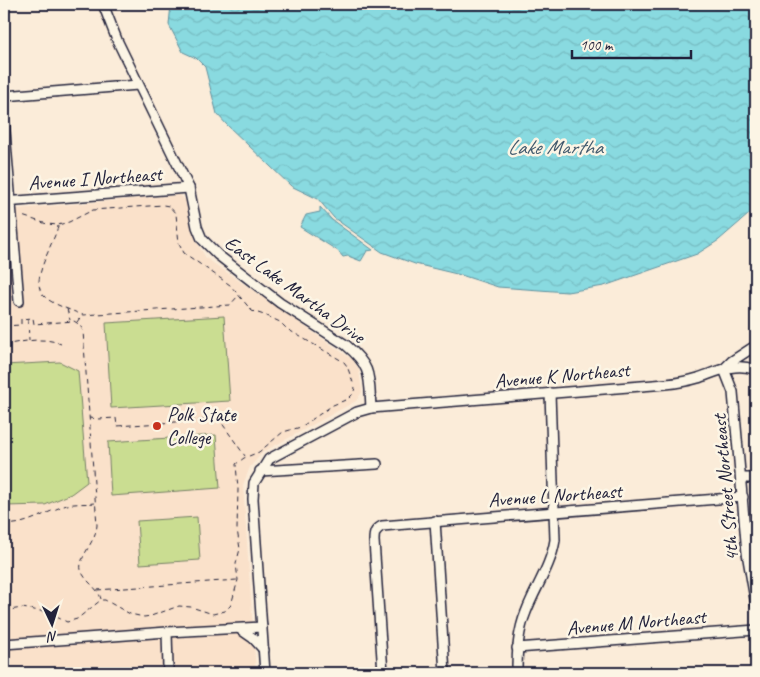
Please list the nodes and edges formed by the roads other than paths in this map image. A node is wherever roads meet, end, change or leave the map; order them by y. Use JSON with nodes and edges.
{"nodes":[{"id":1,"x":103,"y":4,"type":"edge"},
{"id":2,"x":138,"y":85,"type":"junction"},
{"id":3,"x":4,"y":96,"type":"edge"},
{"id":4,"x":4,"y":119,"type":"edge"},
{"id":5,"x":189,"y":188,"type":"junction"},
{"id":6,"x":7,"y":202,"type":"edge"},
{"id":7,"x":18,"y":301,"type":"dead end"},
{"id":8,"x":754,"y":346,"type":"edge"},
{"id":9,"x":724,"y":369,"type":"junction"},
{"id":10,"x":755,"y":370,"type":"edge"},
{"id":11,"x":550,"y":394,"type":"junction"},
{"id":12,"x":371,"y":408,"type":"junction"},
{"id":13,"x":377,"y":464,"type":"dead end"},
{"id":14,"x":260,"y":471,"type":"junction"},
{"id":15,"x":741,"y":478,"type":"junction"},
{"id":16,"x":756,"y":478,"type":"edge"},
{"id":17,"x":743,"y":497,"type":"junction"},
{"id":18,"x":555,"y":511,"type":"junction"},
{"id":19,"x":435,"y":521,"type":"junction"},
{"id":20,"x":753,"y":573,"type":"edge"},
{"id":21,"x":756,"y":605,"type":"edge"},
{"id":22,"x":262,"y":627,"type":"junction"},
{"id":23,"x":240,"y":629,"type":"junction"},
{"id":24,"x":756,"y":630,"type":"edge"},
{"id":25,"x":167,"y":632,"type":"junction"},
{"id":26,"x":4,"y":644,"type":"edge"},
{"id":27,"x":517,"y":648,"type":"junction"},
{"id":28,"x":264,"y":650,"type":"junction"},
{"id":29,"x":166,"y":673,"type":"edge"},
{"id":30,"x":265,"y":673,"type":"edge"},
{"id":31,"x":382,"y":673,"type":"edge"},
{"id":32,"x":445,"y":673,"type":"edge"},
{"id":33,"x":517,"y":673,"type":"edge"}],
"edges":[{"from":1,"to":2,"type":"street","name":"East Lake Martha Drive"},
{"from":2,"to":3,"type":"street"},
{"from":2,"to":5,"type":"street","name":"East Lake Martha Drive"},
{"from":4,"to":6,"type":"street"},
{"from":5,"to":6,"type":"street","name":"Avenue I Northeast"},
{"from":5,"to":12,"type":"street","name":"East Lake Martha Drive"},
{"from":6,"to":7,"type":"street"},
{"from":8,"to":9,"type":"street","name":"Avenue K Northeast"},
{"from":8,"to":10,"type":"street"},
{"from":9,"to":10,"type":"street","name":"Avenue K Northeast"},
{"from":9,"to":11,"type":"street","name":"Avenue K Northeast"},
{"from":9,"to":15,"type":"street","name":"4th Street Northeast"},
{"from":11,"to":12,"type":"street","name":"Avenue K Northeast"},
{"from":11,"to":18,"type":"street"},
{"from":12,"to":14,"type":"street","name":"Avenue K Northeast"},
{"from":13,"to":14,"type":"street"},
{"from":14,"to":22,"type":"street"},
{"from":15,"to":16,"type":"street"},
{"from":15,"to":17,"type":"street","name":"4th Street Northeast"},
{"from":17,"to":18,"type":"street","name":"Avenue L Northeast"},
{"from":17,"to":20,"type":"street","name":"4th Street Northeast"},
{"from":18,"to":19,"type":"street","name":"Avenue L Northeast"},
{"from":18,"to":27,"type":"street"},
{"from":19,"to":31,"type":"street","name":"Avenue L Northeast"},
{"from":19,"to":32,"type":"street"},
{"from":20,"to":21,"type":"street","name":"4th Street Northeast"},
{"from":22,"to":23,"type":"street"},
{"from":22,"to":28,"type":"street"},
{"from":23,"to":25,"type":"street"},
{"from":23,"to":28,"type":"street"},
{"from":24,"to":27,"type":"street","name":"Avenue M Northeast"},
{"from":25,"to":26,"type":"street"},
{"from":25,"to":29,"type":"street"},
{"from":27,"to":33,"type":"street"},
{"from":28,"to":30,"type":"street"}]}
